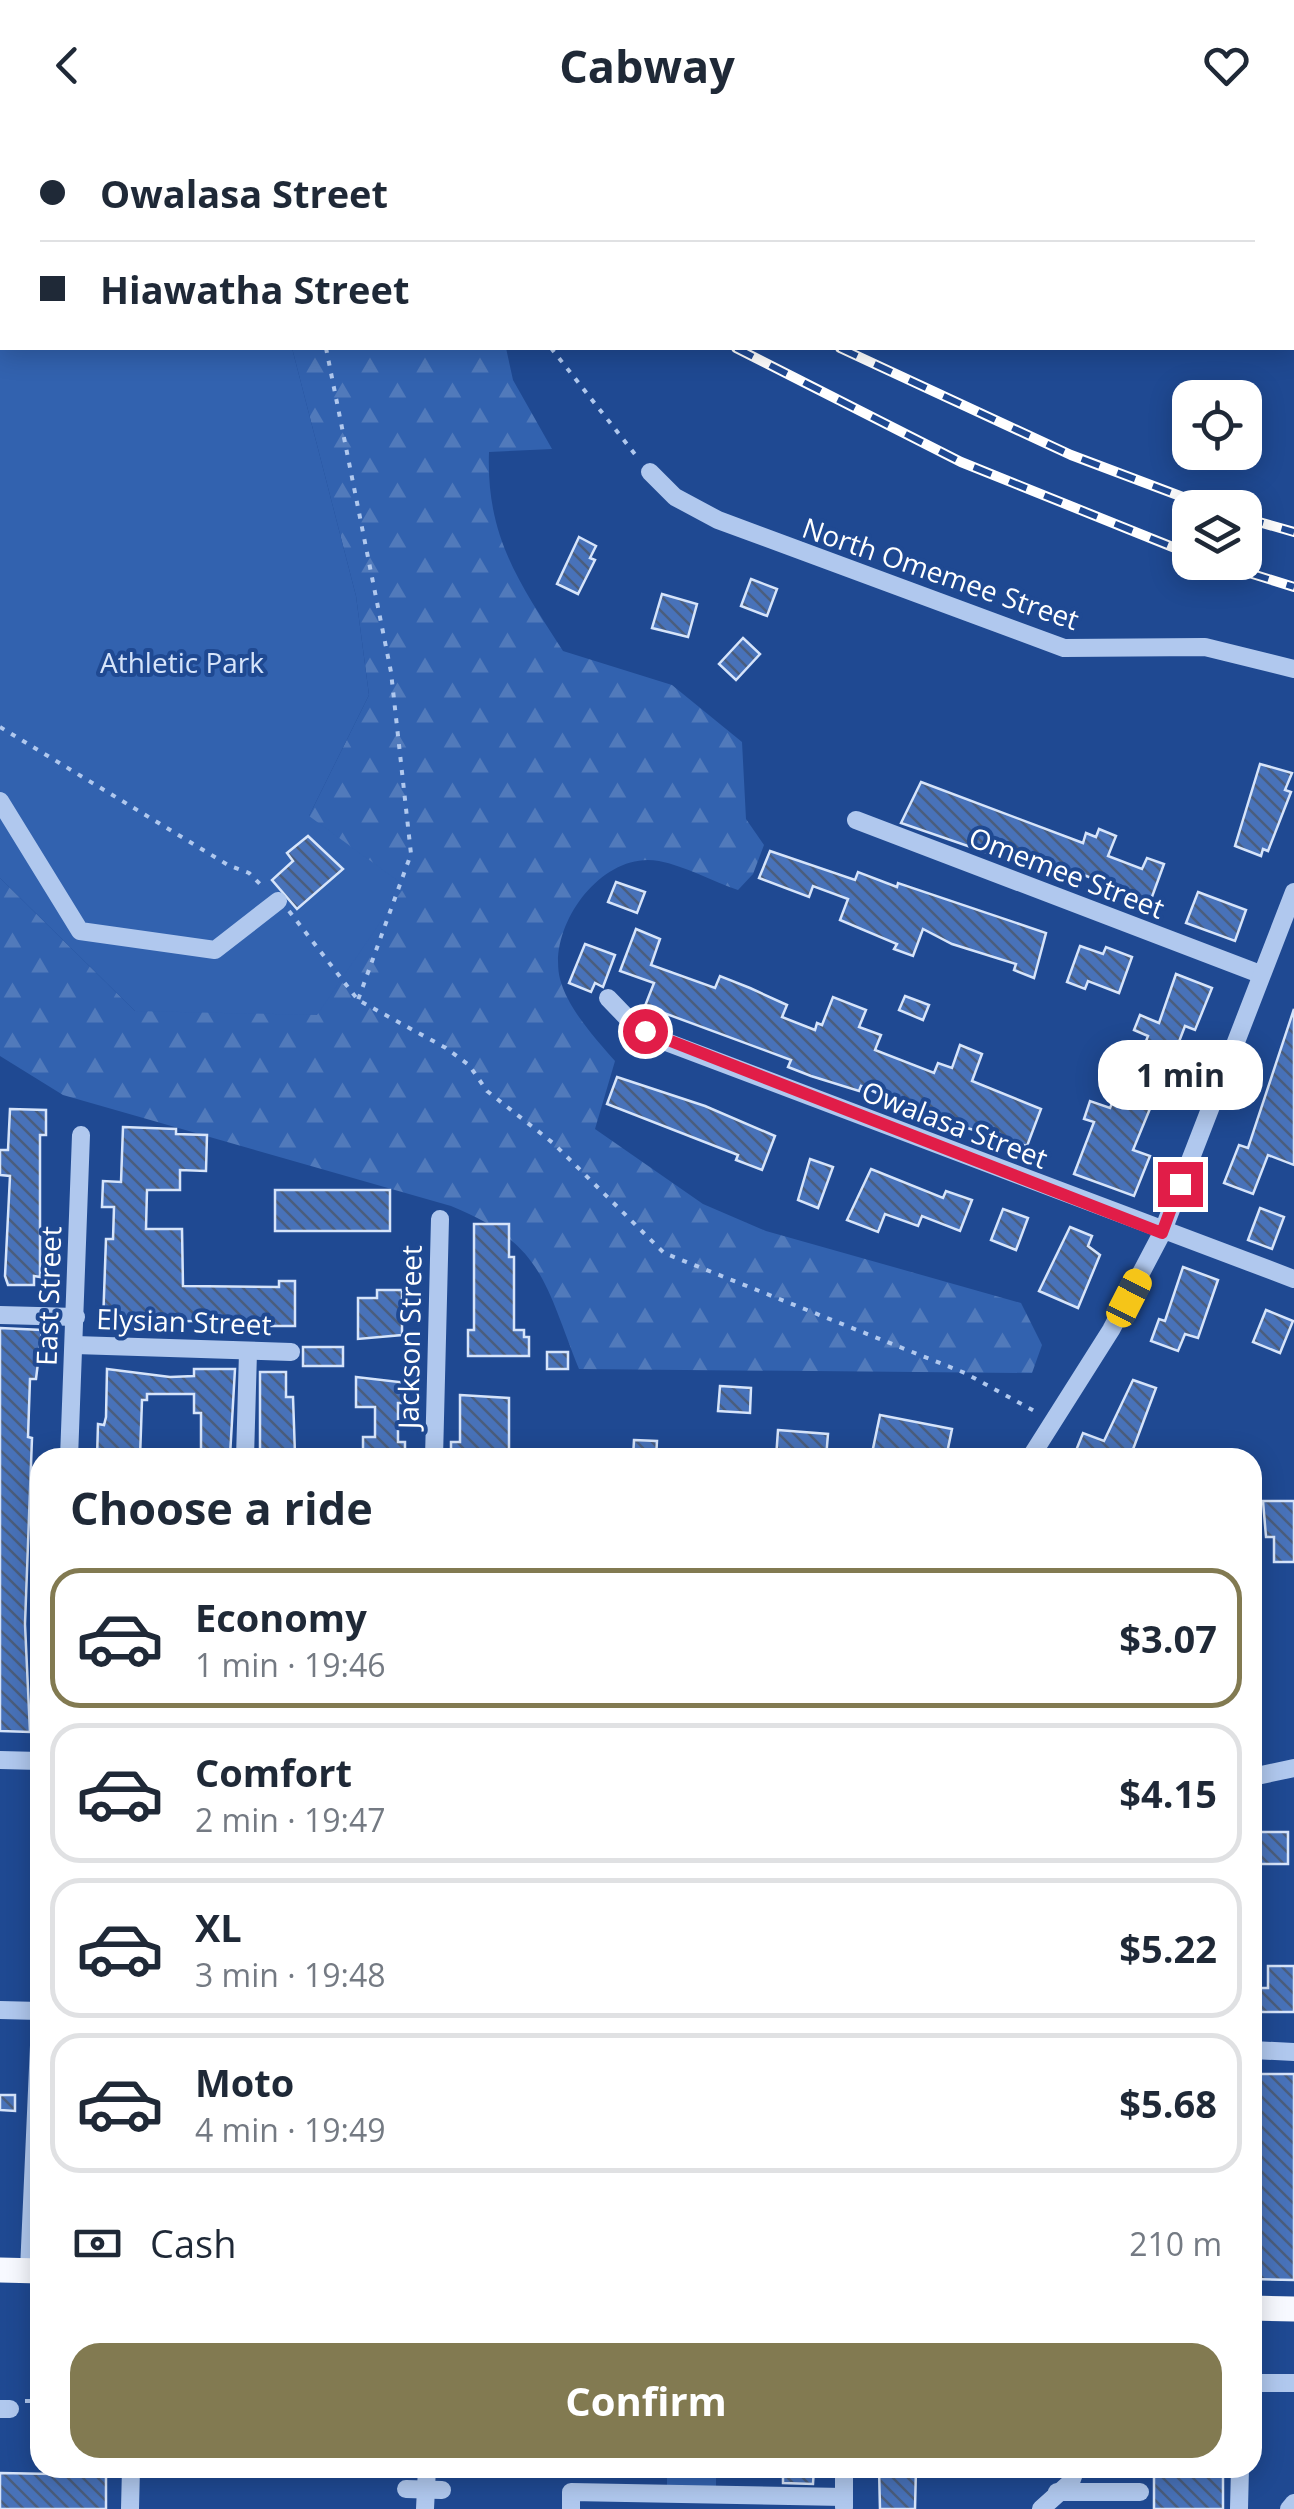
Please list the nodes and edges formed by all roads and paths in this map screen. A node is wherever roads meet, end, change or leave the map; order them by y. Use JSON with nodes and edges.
{"nodes":[{"id":1,"x":326,"y":350,"type":"edge"},
{"id":2,"x":554,"y":350,"type":"edge"},
{"id":3,"x":650,"y":472,"type":"joint"},
{"id":4,"x":1294,"y":669,"type":"edge"},
{"id":5,"x":0,"y":727,"type":"edge"},
{"id":6,"x":0,"y":801,"type":"edge"},
{"id":7,"x":856,"y":820,"type":"dead end"},
{"id":8,"x":1294,"y":894,"type":"edge"},
{"id":9,"x":278,"y":901,"type":"junction"},
{"id":10,"x":1260,"y":974,"type":"junction"},
{"id":11,"x":608,"y":998,"type":"dead end"},
{"id":12,"x":358,"y":1000,"type":"junction"},
{"id":13,"x":81,"y":1135,"type":"dead end"},
{"id":14,"x":440,"y":1219,"type":"dead end"},
{"id":15,"x":1162,"y":1233,"type":"junction"},
{"id":16,"x":1294,"y":1279,"type":"edge"},
{"id":17,"x":0,"y":1315,"type":"edge"},
{"id":18,"x":76,"y":1317,"type":"junction"},
{"id":19,"x":75,"y":1345,"type":"junction"},
{"id":20,"x":248,"y":1352,"type":"junction"},
{"id":21,"x":291,"y":1352,"type":"dead end"},
{"id":22,"x":1040,"y":1414,"type":"dead end"},
{"id":23,"x":70,"y":1448,"type":"edge"},
{"id":24,"x":245,"y":1448,"type":"edge"},
{"id":25,"x":434,"y":1448,"type":"edge"},
{"id":26,"x":1036,"y":1448,"type":"edge"},
{"id":27,"x":0,"y":1760,"type":"edge"},
{"id":28,"x":30,"y":1762,"type":"edge"},
{"id":29,"x":1294,"y":1768,"type":"edge"},
{"id":30,"x":1262,"y":1775,"type":"edge"},
{"id":31,"x":0,"y":2010,"type":"edge"},
{"id":32,"x":30,"y":2010,"type":"edge"},
{"id":33,"x":1262,"y":2050,"type":"edge"},
{"id":34,"x":1294,"y":2052,"type":"edge"},
{"id":35,"x":0,"y":2270,"type":"edge"},
{"id":36,"x":30,"y":2270,"type":"edge"},
{"id":37,"x":1262,"y":2308,"type":"edge"},
{"id":38,"x":1294,"y":2309,"type":"edge"},
{"id":39,"x":1262,"y":2383,"type":"edge"},
{"id":40,"x":1294,"y":2383,"type":"edge"},
{"id":41,"x":131,"y":2478,"type":"edge"},
{"id":42,"x":430,"y":2478,"type":"edge"},
{"id":43,"x":1074,"y":2478,"type":"edge"},
{"id":44,"x":1240,"y":2478,"type":"edge"},
{"id":45,"x":406,"y":2489,"type":"dead end"},
{"id":46,"x":434,"y":2490,"type":"junction"},
{"id":47,"x":1057,"y":2492,"type":"junction"},
{"id":48,"x":1140,"y":2492,"type":"dead end"},
{"id":49,"x":792,"y":2502,"type":"edge"},
{"id":50,"x":844,"y":2503,"type":"edge"},
{"id":51,"x":130,"y":2509,"type":"edge"},
{"id":52,"x":426,"y":2509,"type":"edge"},
{"id":53,"x":570,"y":2509,"type":"edge"},
{"id":54,"x":1041,"y":2509,"type":"edge"},
{"id":55,"x":1239,"y":2509,"type":"edge"}],
"edges":[{"from":1,"to":12,"type":"path"},
{"from":2,"to":3,"type":"path"},
{"from":3,"to":4,"type":"street","name":"North Omemee Street"},
{"from":5,"to":9,"type":"path"},
{"from":6,"to":9,"type":"street"},
{"from":7,"to":10,"type":"street","name":"Omemee Street"},
{"from":8,"to":10,"type":"street"},
{"from":9,"to":12,"type":"path"},
{"from":10,"to":15,"type":"street"},
{"from":11,"to":15,"type":"street","name":"Owalasa Street"},
{"from":12,"to":22,"type":"path"},
{"from":13,"to":18,"type":"street","name":"East Street"},
{"from":14,"to":25,"type":"street","name":"Jackson Street"},
{"from":15,"to":16,"type":"street","name":"Owalasa Street"},
{"from":15,"to":26,"type":"street"},
{"from":17,"to":18,"type":"street","name":"Elysian Street"},
{"from":18,"to":19,"type":"street","name":"East Street"},
{"from":19,"to":20,"type":"street","name":"Elysian Street"},
{"from":19,"to":23,"type":"street","name":"East Street"},
{"from":20,"to":21,"type":"street","name":"Elysian Street"},
{"from":20,"to":24,"type":"street"},
{"from":27,"to":28,"type":"street"},
{"from":29,"to":30,"type":"street"},
{"from":31,"to":32,"type":"street"},
{"from":33,"to":34,"type":"street"},
{"from":35,"to":36,"type":"main road"},
{"from":37,"to":38,"type":"main road"},
{"from":39,"to":40,"type":"street"},
{"from":41,"to":51,"type":"street"},
{"from":42,"to":46,"type":"street"},
{"from":43,"to":47,"type":"street"},
{"from":44,"to":55,"type":"street"},
{"from":45,"to":46,"type":"street"},
{"from":46,"to":52,"type":"street"},
{"from":47,"to":48,"type":"street"},
{"from":47,"to":54,"type":"street"},
{"from":49,"to":50,"type":"street"},
{"from":49,"to":53,"type":"street"}]}
